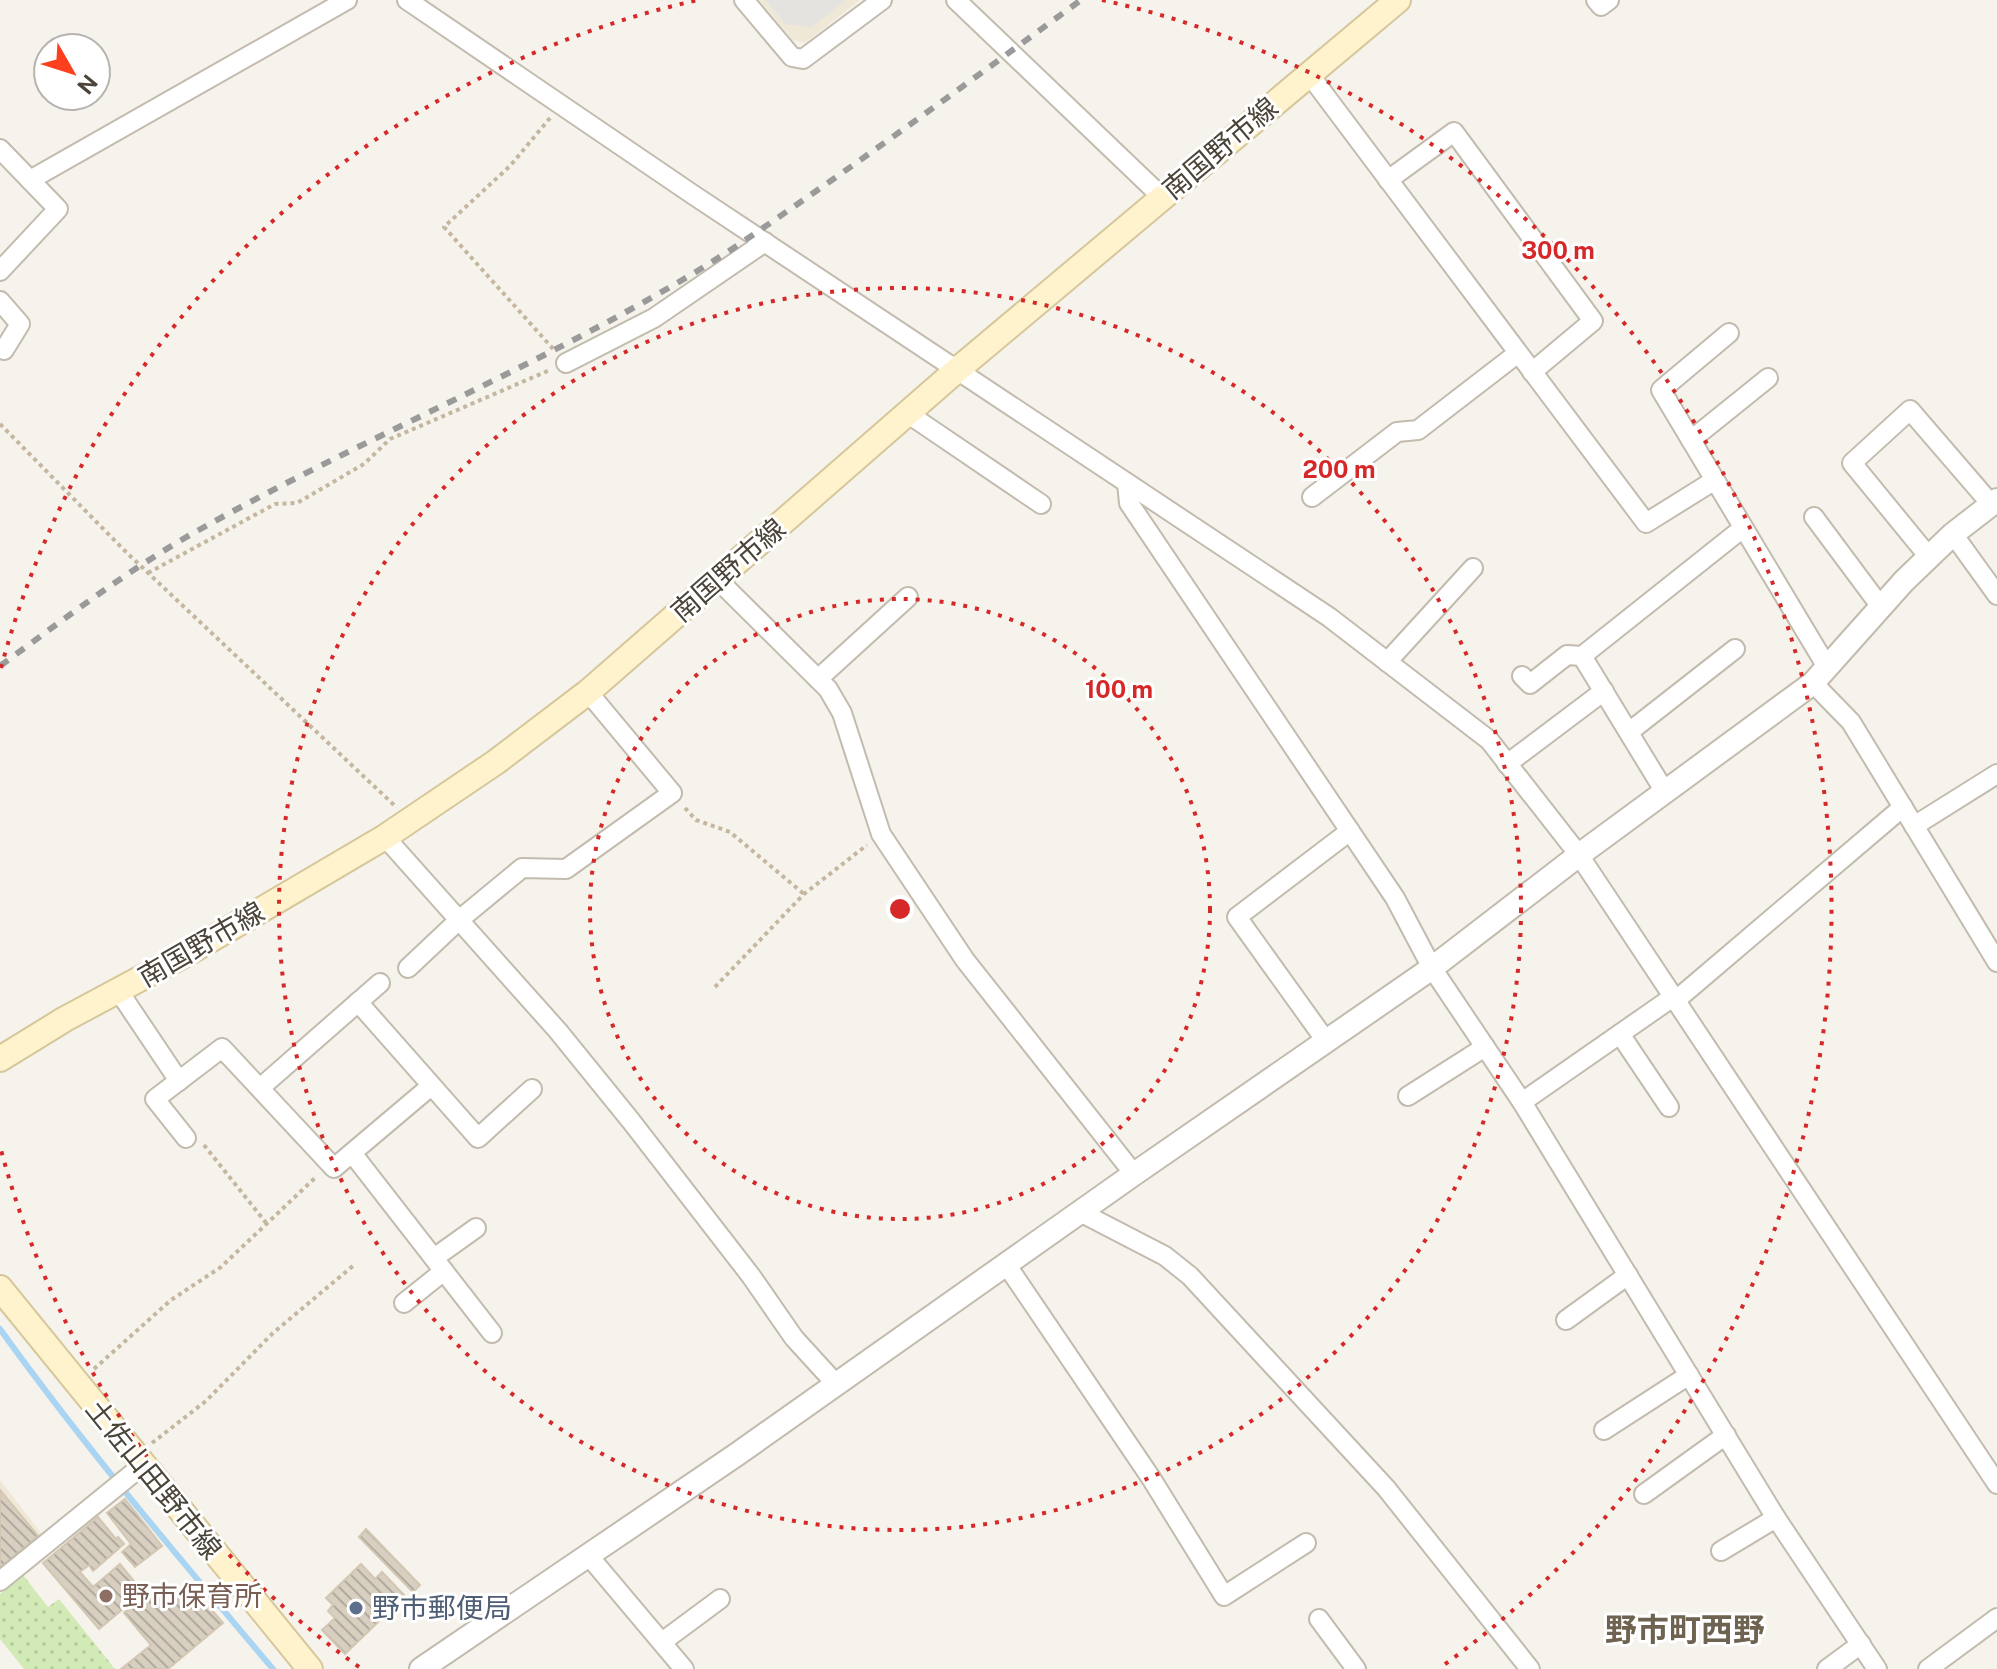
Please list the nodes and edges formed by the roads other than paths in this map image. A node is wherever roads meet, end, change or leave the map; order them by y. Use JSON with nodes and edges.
{"nodes":[{"id":1,"x":347,"y":0,"type":"edge"},
{"id":2,"x":407,"y":0,"type":"edge"},
{"id":3,"x":744,"y":0,"type":"edge"},
{"id":4,"x":882,"y":0,"type":"edge"},
{"id":5,"x":956,"y":0,"type":"edge"},
{"id":6,"x":1398,"y":0,"type":"edge"},
{"id":7,"x":1596,"y":0,"type":"edge"},
{"id":8,"x":1609,"y":0,"type":"edge"},
{"id":9,"x":1309,"y":74,"type":"junction"},
{"id":10,"x":0,"y":149,"type":"edge"},
{"id":11,"x":30,"y":180,"type":"junction"},
{"id":12,"x":1388,"y":180,"type":"junction"},
{"id":13,"x":1162,"y":197,"type":"junction"},
{"id":14,"x":765,"y":242,"type":"junction"},
{"id":15,"x":0,"y":271,"type":"edge"},
{"id":16,"x":0,"y":301,"type":"edge"},
{"id":17,"x":1729,"y":333,"type":"dead end"},
{"id":18,"x":4,"y":350,"type":"dead end"},
{"id":19,"x":1518,"y":353,"type":"junction"},
{"id":20,"x":566,"y":363,"type":"road end"},
{"id":21,"x":957,"y":370,"type":"junction"},
{"id":22,"x":1532,"y":372,"type":"junction"},
{"id":23,"x":1768,"y":378,"type":"dead end"},
{"id":24,"x":907,"y":413,"type":"junction"},
{"id":25,"x":1691,"y":440,"type":"junction"},
{"id":26,"x":1715,"y":480,"type":"junction"},
{"id":27,"x":1127,"y":483,"type":"junction"},
{"id":28,"x":1312,"y":497,"type":"dead end"},
{"id":29,"x":1994,"y":502,"type":"edge"},
{"id":30,"x":1041,"y":504,"type":"dead end"},
{"id":31,"x":1814,"y":517,"type":"dead end"},
{"id":32,"x":1743,"y":528,"type":"junction"},
{"id":33,"x":1953,"y":534,"type":"junction"},
{"id":34,"x":1929,"y":557,"type":"junction"},
{"id":35,"x":1473,"y":568,"type":"dead end"},
{"id":36,"x":717,"y":579,"type":"junction"},
{"id":37,"x":1997,"y":595,"type":"edge"},
{"id":38,"x":908,"y":597,"type":"dead end"},
{"id":39,"x":1881,"y":607,"type":"junction"},
{"id":40,"x":1735,"y":649,"type":"dead end"},
{"id":41,"x":1582,"y":656,"type":"junction"},
{"id":42,"x":1387,"y":662,"type":"junction"},
{"id":43,"x":1820,"y":675,"type":"junction"},
{"id":44,"x":1522,"y":676,"type":"dead end"},
{"id":45,"x":818,"y":679,"type":"junction"},
{"id":46,"x":1604,"y":691,"type":"junction"},
{"id":47,"x":588,"y":692,"type":"junction"},
{"id":48,"x":1629,"y":732,"type":"junction"},
{"id":49,"x":1507,"y":764,"type":"junction"},
{"id":50,"x":1997,"y":774,"type":"edge"},
{"id":51,"x":1665,"y":792,"type":"junction"},
{"id":52,"x":1903,"y":807,"type":"junction"},
{"id":53,"x":1914,"y":826,"type":"junction"},
{"id":54,"x":1350,"y":831,"type":"junction"},
{"id":55,"x":385,"y":837,"type":"junction"},
{"id":56,"x":1579,"y":855,"type":"junction"},
{"id":57,"x":459,"y":920,"type":"junction"},
{"id":58,"x":1997,"y":962,"type":"edge"},
{"id":59,"x":408,"y":968,"type":"dead end"},
{"id":60,"x":1432,"y":968,"type":"junction"},
{"id":61,"x":380,"y":983,"type":"dead end"},
{"id":62,"x":118,"y":990,"type":"junction"},
{"id":63,"x":1674,"y":999,"type":"junction"},
{"id":64,"x":358,"y":1002,"type":"junction"},
{"id":65,"x":1620,"y":1034,"type":"junction"},
{"id":66,"x":1326,"y":1041,"type":"junction"},
{"id":67,"x":1485,"y":1047,"type":"junction"},
{"id":68,"x":0,"y":1059,"type":"edge"},
{"id":69,"x":179,"y":1081,"type":"junction"},
{"id":70,"x":431,"y":1086,"type":"junction"},
{"id":71,"x":260,"y":1088,"type":"junction"},
{"id":72,"x":532,"y":1089,"type":"dead end"},
{"id":73,"x":1408,"y":1096,"type":"dead end"},
{"id":74,"x":1522,"y":1102,"type":"junction"},
{"id":75,"x":1669,"y":1107,"type":"dead end"},
{"id":76,"x":186,"y":1138,"type":"road end"},
{"id":77,"x":352,"y":1153,"type":"junction"},
{"id":78,"x":1134,"y":1174,"type":"junction"},
{"id":79,"x":1080,"y":1212,"type":"junction"},
{"id":80,"x":476,"y":1228,"type":"dead end"},
{"id":81,"x":439,"y":1264,"type":"junction"},
{"id":82,"x":1006,"y":1264,"type":"junction"},
{"id":83,"x":1628,"y":1275,"type":"junction"},
{"id":84,"x":0,"y":1288,"type":"edge"},
{"id":85,"x":404,"y":1303,"type":"dead end"},
{"id":86,"x":1566,"y":1320,"type":"dead end"},
{"id":87,"x":492,"y":1333,"type":"dead end"},
{"id":88,"x":1689,"y":1375,"type":"junction"},
{"id":89,"x":836,"y":1384,"type":"junction"},
{"id":90,"x":1604,"y":1430,"type":"dead end"},
{"id":91,"x":1726,"y":1435,"type":"junction"},
{"id":92,"x":139,"y":1460,"type":"junction"},
{"id":93,"x":1997,"y":1484,"type":"edge"},
{"id":94,"x":1644,"y":1494,"type":"dead end"},
{"id":95,"x":1776,"y":1518,"type":"junction"},
{"id":96,"x":1306,"y":1543,"type":"dead end"},
{"id":97,"x":1721,"y":1551,"type":"dead end"},
{"id":98,"x":588,"y":1555,"type":"junction"},
{"id":99,"x":0,"y":1581,"type":"edge"},
{"id":100,"x":720,"y":1599,"type":"dead end"},
{"id":101,"x":1997,"y":1618,"type":"edge"},
{"id":102,"x":1319,"y":1619,"type":"dead end"},
{"id":103,"x":662,"y":1642,"type":"junction"},
{"id":104,"x":1861,"y":1644,"type":"junction"},
{"id":105,"x":310,"y":1669,"type":"edge"},
{"id":106,"x":421,"y":1669,"type":"edge"},
{"id":107,"x":684,"y":1669,"type":"edge"},
{"id":108,"x":1356,"y":1669,"type":"edge"},
{"id":109,"x":1530,"y":1669,"type":"edge"},
{"id":110,"x":1827,"y":1669,"type":"edge"},
{"id":111,"x":1877,"y":1669,"type":"edge"},
{"id":112,"x":1928,"y":1669,"type":"edge"}],
"edges":[{"from":1,"to":11,"type":"street"},
{"from":2,"to":14,"type":"street"},
{"from":3,"to":4,"type":"street"},
{"from":5,"to":13,"type":"street"},
{"from":6,"to":9,"type":"main road","name":"南国野市線"},
{"from":7,"to":8,"type":"street"},
{"from":9,"to":12,"type":"street"},
{"from":9,"to":13,"type":"main road","name":"南国野市線"},
{"from":10,"to":11,"type":"street"},
{"from":11,"to":15,"type":"street"},
{"from":12,"to":19,"type":"street"},
{"from":12,"to":22,"type":"street"},
{"from":13,"to":21,"type":"main road","name":"南国野市線"},
{"from":14,"to":20,"type":"street"},
{"from":14,"to":21,"type":"street"},
{"from":16,"to":18,"type":"street"},
{"from":17,"to":25,"type":"street"},
{"from":19,"to":22,"type":"street"},
{"from":19,"to":28,"type":"street"},
{"from":21,"to":24,"type":"main road","name":"南国野市線"},
{"from":21,"to":27,"type":"street"},
{"from":22,"to":26,"type":"street"},
{"from":23,"to":25,"type":"street"},
{"from":24,"to":30,"type":"street"},
{"from":24,"to":36,"type":"main road","name":"南国野市線"},
{"from":25,"to":26,"type":"street"},
{"from":26,"to":32,"type":"street"},
{"from":27,"to":42,"type":"street"},
{"from":27,"to":54,"type":"street"},
{"from":29,"to":33,"type":"street"},
{"from":29,"to":34,"type":"street"},
{"from":31,"to":39,"type":"street"},
{"from":32,"to":41,"type":"street"},
{"from":32,"to":43,"type":"street"},
{"from":33,"to":34,"type":"street"},
{"from":33,"to":37,"type":"street"},
{"from":34,"to":39,"type":"street"},
{"from":35,"to":42,"type":"street"},
{"from":36,"to":45,"type":"street"},
{"from":36,"to":47,"type":"main road","name":"南国野市線"},
{"from":38,"to":45,"type":"street"},
{"from":39,"to":43,"type":"street"},
{"from":40,"to":48,"type":"street"},
{"from":41,"to":44,"type":"street"},
{"from":41,"to":46,"type":"street"},
{"from":42,"to":49,"type":"street"},
{"from":43,"to":51,"type":"street"},
{"from":43,"to":52,"type":"street"},
{"from":45,"to":78,"type":"street"},
{"from":46,"to":48,"type":"street"},
{"from":46,"to":49,"type":"street"},
{"from":47,"to":55,"type":"main road","name":"南国野市線"},
{"from":47,"to":57,"type":"street"},
{"from":48,"to":51,"type":"street"},
{"from":49,"to":56,"type":"street"},
{"from":50,"to":53,"type":"street"},
{"from":51,"to":56,"type":"street"},
{"from":52,"to":53,"type":"street"},
{"from":52,"to":63,"type":"street"},
{"from":53,"to":58,"type":"street"},
{"from":54,"to":60,"type":"street"},
{"from":54,"to":66,"type":"street"},
{"from":55,"to":57,"type":"street"},
{"from":55,"to":62,"type":"main road","name":"南国野市線"},
{"from":56,"to":60,"type":"street"},
{"from":56,"to":63,"type":"street"},
{"from":57,"to":59,"type":"street"},
{"from":57,"to":89,"type":"street"},
{"from":60,"to":66,"type":"street"},
{"from":60,"to":67,"type":"street"},
{"from":61,"to":64,"type":"street"},
{"from":62,"to":68,"type":"main road","name":"南国野市線"},
{"from":62,"to":69,"type":"street"},
{"from":63,"to":65,"type":"street"},
{"from":63,"to":93,"type":"street"},
{"from":64,"to":70,"type":"street"},
{"from":64,"to":71,"type":"street"},
{"from":65,"to":74,"type":"street"},
{"from":65,"to":75,"type":"street"},
{"from":66,"to":78,"type":"street"},
{"from":67,"to":73,"type":"street"},
{"from":67,"to":74,"type":"street"},
{"from":69,"to":71,"type":"street"},
{"from":69,"to":76,"type":"street"},
{"from":70,"to":72,"type":"street"},
{"from":70,"to":77,"type":"street"},
{"from":71,"to":77,"type":"street"},
{"from":74,"to":83,"type":"street"},
{"from":77,"to":81,"type":"street"},
{"from":78,"to":79,"type":"street"},
{"from":79,"to":82,"type":"street"},
{"from":79,"to":109,"type":"street"},
{"from":80,"to":81,"type":"street"},
{"from":81,"to":85,"type":"street"},
{"from":81,"to":87,"type":"street"},
{"from":82,"to":89,"type":"street"},
{"from":82,"to":96,"type":"street"},
{"from":83,"to":86,"type":"street"},
{"from":83,"to":88,"type":"street"},
{"from":84,"to":92,"type":"main road","name":"土佐山田野市線"},
{"from":88,"to":90,"type":"street"},
{"from":88,"to":91,"type":"street"},
{"from":89,"to":98,"type":"street"},
{"from":91,"to":94,"type":"street"},
{"from":91,"to":95,"type":"street"},
{"from":92,"to":99,"type":"street"},
{"from":92,"to":105,"type":"main road","name":"土佐山田野市線"},
{"from":95,"to":97,"type":"street"},
{"from":95,"to":104,"type":"street"},
{"from":98,"to":103,"type":"street"},
{"from":98,"to":106,"type":"street"},
{"from":100,"to":103,"type":"street"},
{"from":101,"to":112,"type":"street"},
{"from":102,"to":108,"type":"street"},
{"from":103,"to":107,"type":"street"},
{"from":104,"to":110,"type":"street"},
{"from":104,"to":111,"type":"street"}]}
